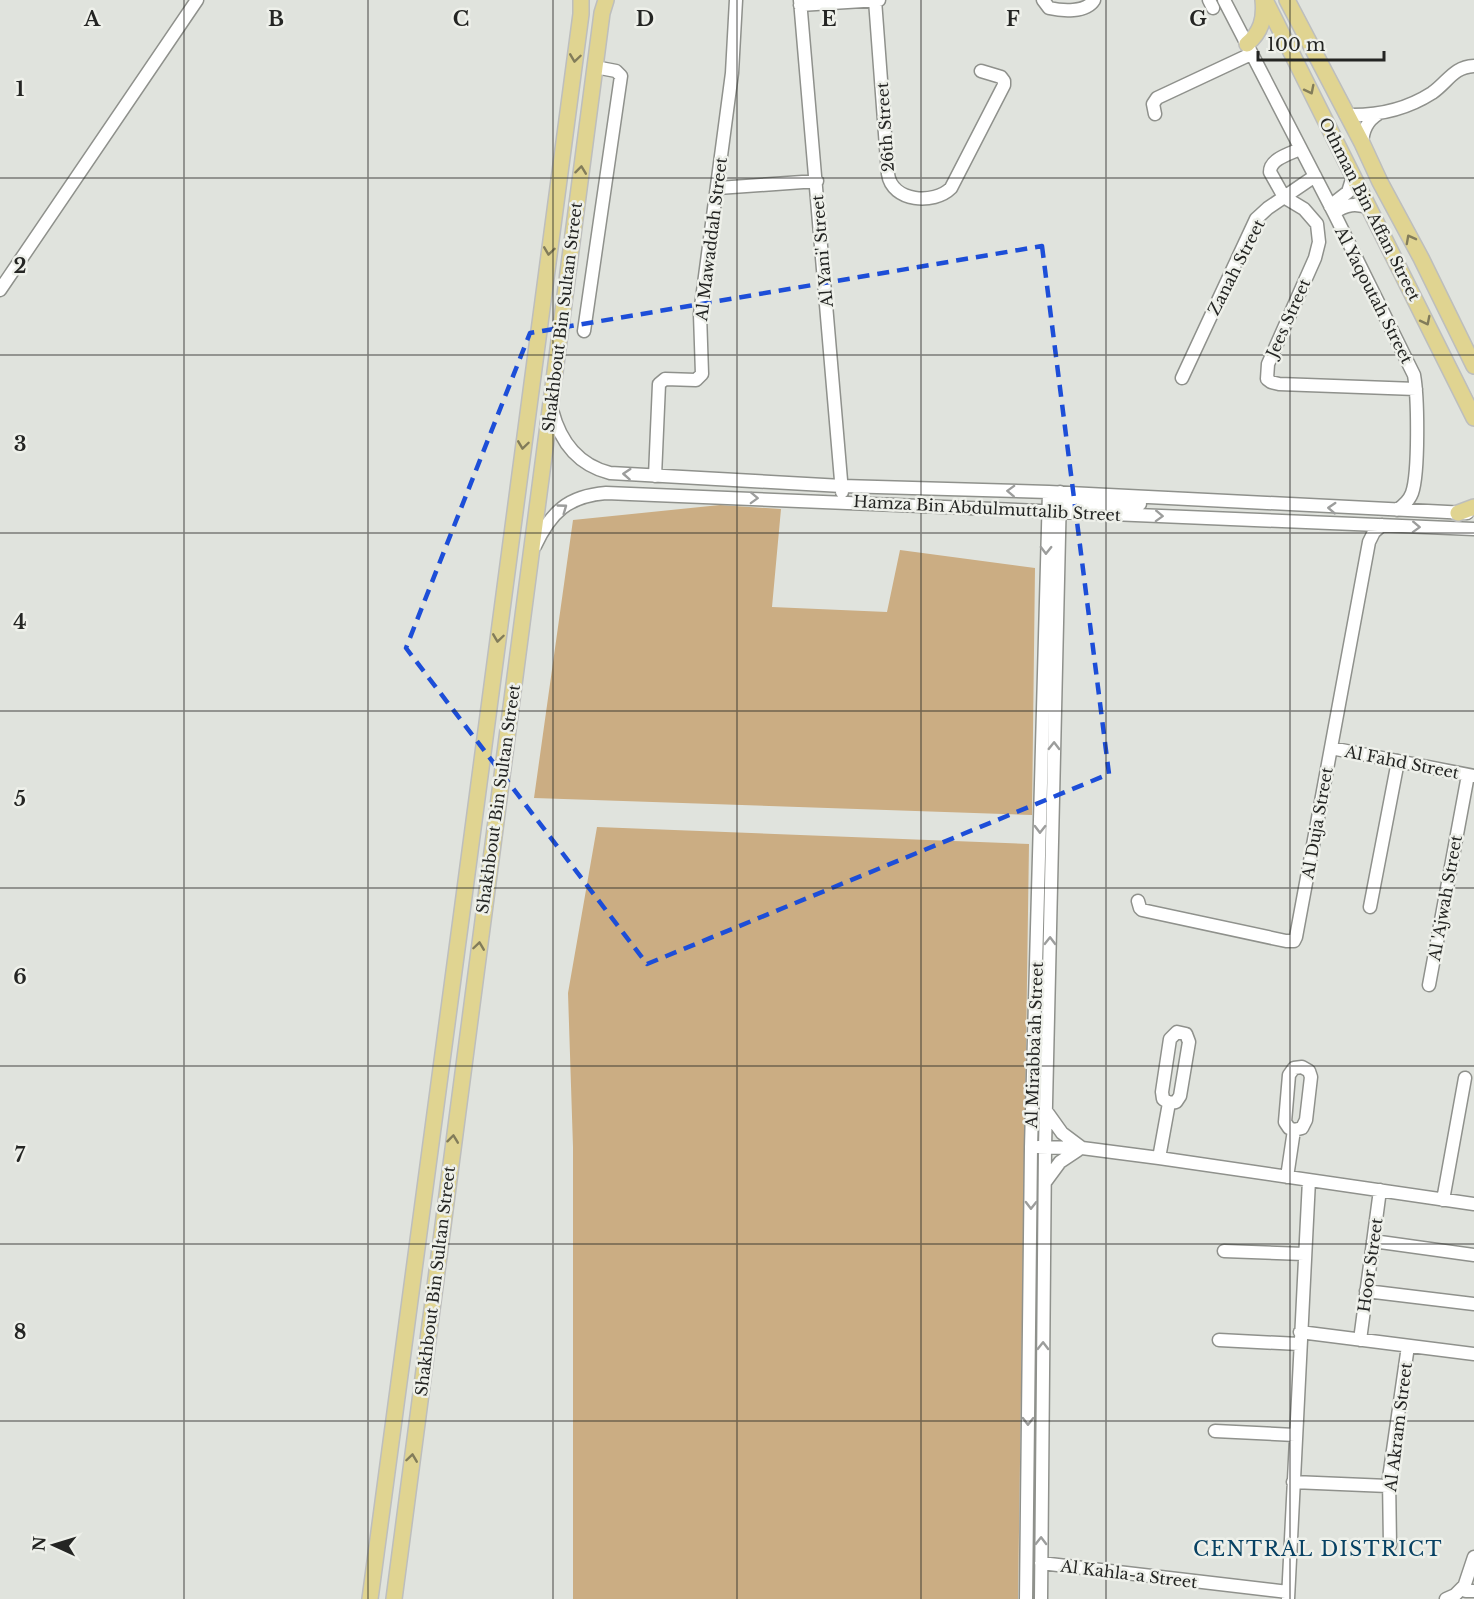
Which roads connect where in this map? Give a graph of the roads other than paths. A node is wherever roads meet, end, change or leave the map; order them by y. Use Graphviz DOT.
graph roads {
  1 [pos="197,0"];
  2 [pos="581,0"];
  3 [pos="606,0"];
  4 [pos="736,0"];
  5 [pos="877,0"];
  6 [pos="1043,0"];
  7 [pos="1094,0"];
  8 [pos="1224,0"];
  9 [pos="1264,0"];
  10 [pos="1287,0"];
  11 [pos="800,2"];
  12 [pos="1249,49"];
  13 [pos="1474,66"];
  14 [pos="595,67"];
  15 [pos="981,71"];
  16 [pos="1155,114"];
  17 [pos="1378,114"];
  18 [pos="1346,115"];
  19 [pos="1362,142"];
  20 [pos="1300,149"];
  21 [pos="1314,176"];
  22 [pos="1353,176"];
  23 [pos="817,182"];
  24 [pos="718,188"];
  25 [pos="1284,197"];
  26 [pos="1370,208"];
  27 [pos="1332,209"];
  28 [pos="0,290"];
  29 [pos="584,331"];
  30 [pos="1474,366"];
  31 [pos="1182,378"];
  32 [pos="1416,389"];
  33 [pos="551,403"];
  34 [pos="1474,417"];
  35 [pos="654,476"];
  36 [pos="1413,485"];
  37 [pos="842,486"];
  38 [pos="843,501"];
  39 [pos="1055,502"];
  40 [pos="1474,507"];
  41 [pos="1397,510"];
  42 [pos="1434,512"];
  43 [pos="1458,513"];
  44 [pos="1474,514"];
  45 [pos="1356,525"];
  46 [pos="1382,525"];
  47 [pos="1474,529"];
  48 [pos="1369,542"];
  49 [pos="531,556"];
  50 [pos="1331,748"];
  51 [pos="1398,761"];
  52 [pos="1471,775"];
  53 [pos="1138,901"];
  54 [pos="1370,907"];
  55 [pos="1429,986"];
  56 [pos="1466,1078"];
  57 [pos="1169,1103"];
  58 [pos="1047,1112"];
  59 [pos="1294,1130"];
  60 [pos="1031,1144"];
  61 [pos="1046,1144"];
  62 [pos="1082,1148"];
  63 [pos="1159,1158"];
  64 [pos="1287,1177"];
  65 [pos="1309,1180"];
  66 [pos="1045,1182"];
  67 [pos="1380,1191"];
  68 [pos="1443,1200"];
  69 [pos="1474,1204"];
  70 [pos="1373,1241"];
  71 [pos="1224,1251"];
  72 [pos="1304,1254"];
  73 [pos="1474,1255"];
  74 [pos="1366,1291"];
  75 [pos="1474,1305"];
  76 [pos="1300,1338"];
  77 [pos="1219,1340"];
  78 [pos="1360,1340"];
  79 [pos="1408,1346"];
  80 [pos="1474,1350"];
  81 [pos="1215,1431"];
  82 [pos="1295,1435"];
  83 [pos="1293,1482"];
  84 [pos="1388,1486"];
  85 [pos="404,1516"];
  86 [pos="1390,1545"];
  87 [pos="1474,1557"];
  88 [pos="1041,1563"];
  89 [pos="1470,1591"];
  90 [pos="1288,1596"];
  91 [pos="370,1599"];
  92 [pos="394,1599"];
  93 [pos="402,1599"];
  94 [pos="1026,1599"];
  95 [pos="1041,1599"];
  96 [pos="1446,1599"];
  1 -- 28 [label="street"];
  2 -- 91 [label="main road, Shakhbout Bin Sultan Street, one-way"];
  3 -- 14 [label="main road, Shakhbout Bin Sultan Street"];
  4 -- 24 [label="street, Al Mawaddah Street"];
  5 -- 11 [label="street"];
  5 -- 15 [label="street, 26th Street"];
  6 -- 7 [label="street"];
  8 -- 12 [label="street, Al Yaqoutah Street"];
  9 -- 12 [label="main road"];
  9 -- 22 [label="main road, Othman Bin Affan Street, one-way"];
  10 -- 18 [label="main road, Othman Bin Affan Street"];
  11 -- 23 [label="street, Al Yani' Street"];
  12 -- 16 [label="street"];
  12 -- 20 [label="street, Al Yaqoutah Street"];
  13 -- 17 [label="street"];
  14 -- 29 [label="street"];
  33 -- 14 [label="main road, Shakhbout Bin Sultan Street, one-way"];
  17 -- 18 [label="street"];
  17 -- 19 [label="street"];
  18 -- 19 [label="main road, Othman Bin Affan Street"];
  30 -- 19 [label="main road, Othman Bin Affan Street, one-way"];
  20 -- 21 [label="street, Al Yaqoutah Street"];
  20 -- 25 [label="street"];
  21 -- 25 [label="street, Zanah Street"];
  21 -- 27 [label="street, Al Yaqoutah Street"];
  22 -- 26 [label="main road, Othman Bin Affan Street"];
  22 -- 27 [label="street, Al Yaqoutah Street"];
  23 -- 24 [label="street"];
  23 -- 37 [label="street, Al Yani' Street"];
  24 -- 35 [label="street, Al Mawaddah Street"];
  25 -- 31 [label="street, Zanah Street"];
  25 -- 32 [label="street, Jees Street"];
  26 -- 27 [label="street, Al Yaqoutah Street"];
  26 -- 34 [label="main road, Othman Bin Affan Street, one-way"];
  27 -- 32 [label="street, Al Yaqoutah Street"];
  32 -- 36 [label="street, Al Yaqoutah Street"];
  35 -- 33 [label="street, Hamza Bin Abdulmuttalib Street, one-way"];
  33 -- 49 [label="main road, Shakhbout Bin Sultan Street"];
  35 -- 37 [label="street, Hamza Bin Abdulmuttalib Street"];
  36 -- 41 [label="street, Al Yaqoutah Street"];
  36 -- 42 [label="street"];
  37 -- 38 [label="street, Al Yani' Street"];
  39 -- 37 [label="street, Hamza Bin Abdulmuttalib Street, one-way"];
  38 -- 39 [label="street, Hamza Bin Abdulmuttalib Street"];
  49 -- 38 [label="street, Hamza Bin Abdulmuttalib Street, one-way"];
  41 -- 39 [label="street, one-way"];
  39 -- 45 [label="street, Hamza Bin Abdulmuttalib Street, one-way"];
  58 -- 39 [label="street, Al Mirabba'ah Street, one-way"];
  39 -- 60 [label="street, Al Mirabba'ah Street, one-way"];
  40 -- 43 [label="main road"];
  41 -- 42 [label="street"];
  42 -- 43 [label="street"];
  43 -- 44 [label="street"];
  45 -- 46 [label="street, Hamza Bin Abdulmuttalib Street"];
  45 -- 48 [label="street"];
  46 -- 47 [label="street, Hamza Bin Abdulmuttalib Street, one-way"];
  46 -- 48 [label="street, Al Duja Street"];
  48 -- 50 [label="street, Al Duja Street"];
  85 -- 49 [label="main road, Shakhbout Bin Sultan Street, one-way"];
  50 -- 51 [label="street, Al Fahd Street"];
  50 -- 53 [label="street, Al Duja Street"];
  51 -- 52 [label="street, Al Fahd Street"];
  51 -- 54 [label="street"];
  52 -- 55 [label="street, Al 'Ajwah Street"];
  56 -- 68 [label="street"];
  57 -- 57 [label="street"];
  57 -- 63 [label="street"];
  58 -- 61 [label="street, Al Mirabba'ah Street"];
  58 -- 62 [label="street"];
  59 -- 59 [label="street"];
  59 -- 64 [label="street"];
  60 -- 61 [label="street"];
  60 -- 94 [label="street, Al Mirabba'ah Street, one-way"];
  61 -- 62 [label="street"];
  61 -- 66 [label="street, Al Mirabba'ah Street"];
  62 -- 63 [label="street"];
  62 -- 66 [label="street"];
  63 -- 64 [label="street"];
  64 -- 65 [label="street"];
  65 -- 67 [label="street"];
  65 -- 72 [label="street"];
  88 -- 66 [label="street, Al Mirabba'ah Street, one-way"];
  67 -- 68 [label="street"];
  67 -- 70 [label="street, Hoor Street"];
  68 -- 69 [label="street"];
  70 -- 73 [label="street"];
  70 -- 74 [label="street, Hoor Street"];
  71 -- 72 [label="street"];
  72 -- 76 [label="street"];
  74 -- 75 [label="street"];
  74 -- 78 [label="street, Hoor Street"];
  76 -- 77 [label="street"];
  76 -- 78 [label="street"];
  76 -- 82 [label="street"];
  78 -- 79 [label="street"];
  79 -- 80 [label="street"];
  79 -- 84 [label="street, Al Akram Street"];
  81 -- 82 [label="street"];
  82 -- 83 [label="street"];
  83 -- 84 [label="street"];
  83 -- 90 [label="street"];
  84 -- 86 [label="street, Al Akram Street"];
  85 -- 92 [label="main road, Shakhbout Bin Sultan Street"];
  85 -- 93 [label="main road"];
  87 -- 89 [label="street"];
  88 -- 90 [label="street, Al Kahla-a Street"];
  88 -- 95 [label="street, Al Mirabba'ah Street"];
  89 -- 96 [label="street"];
}
